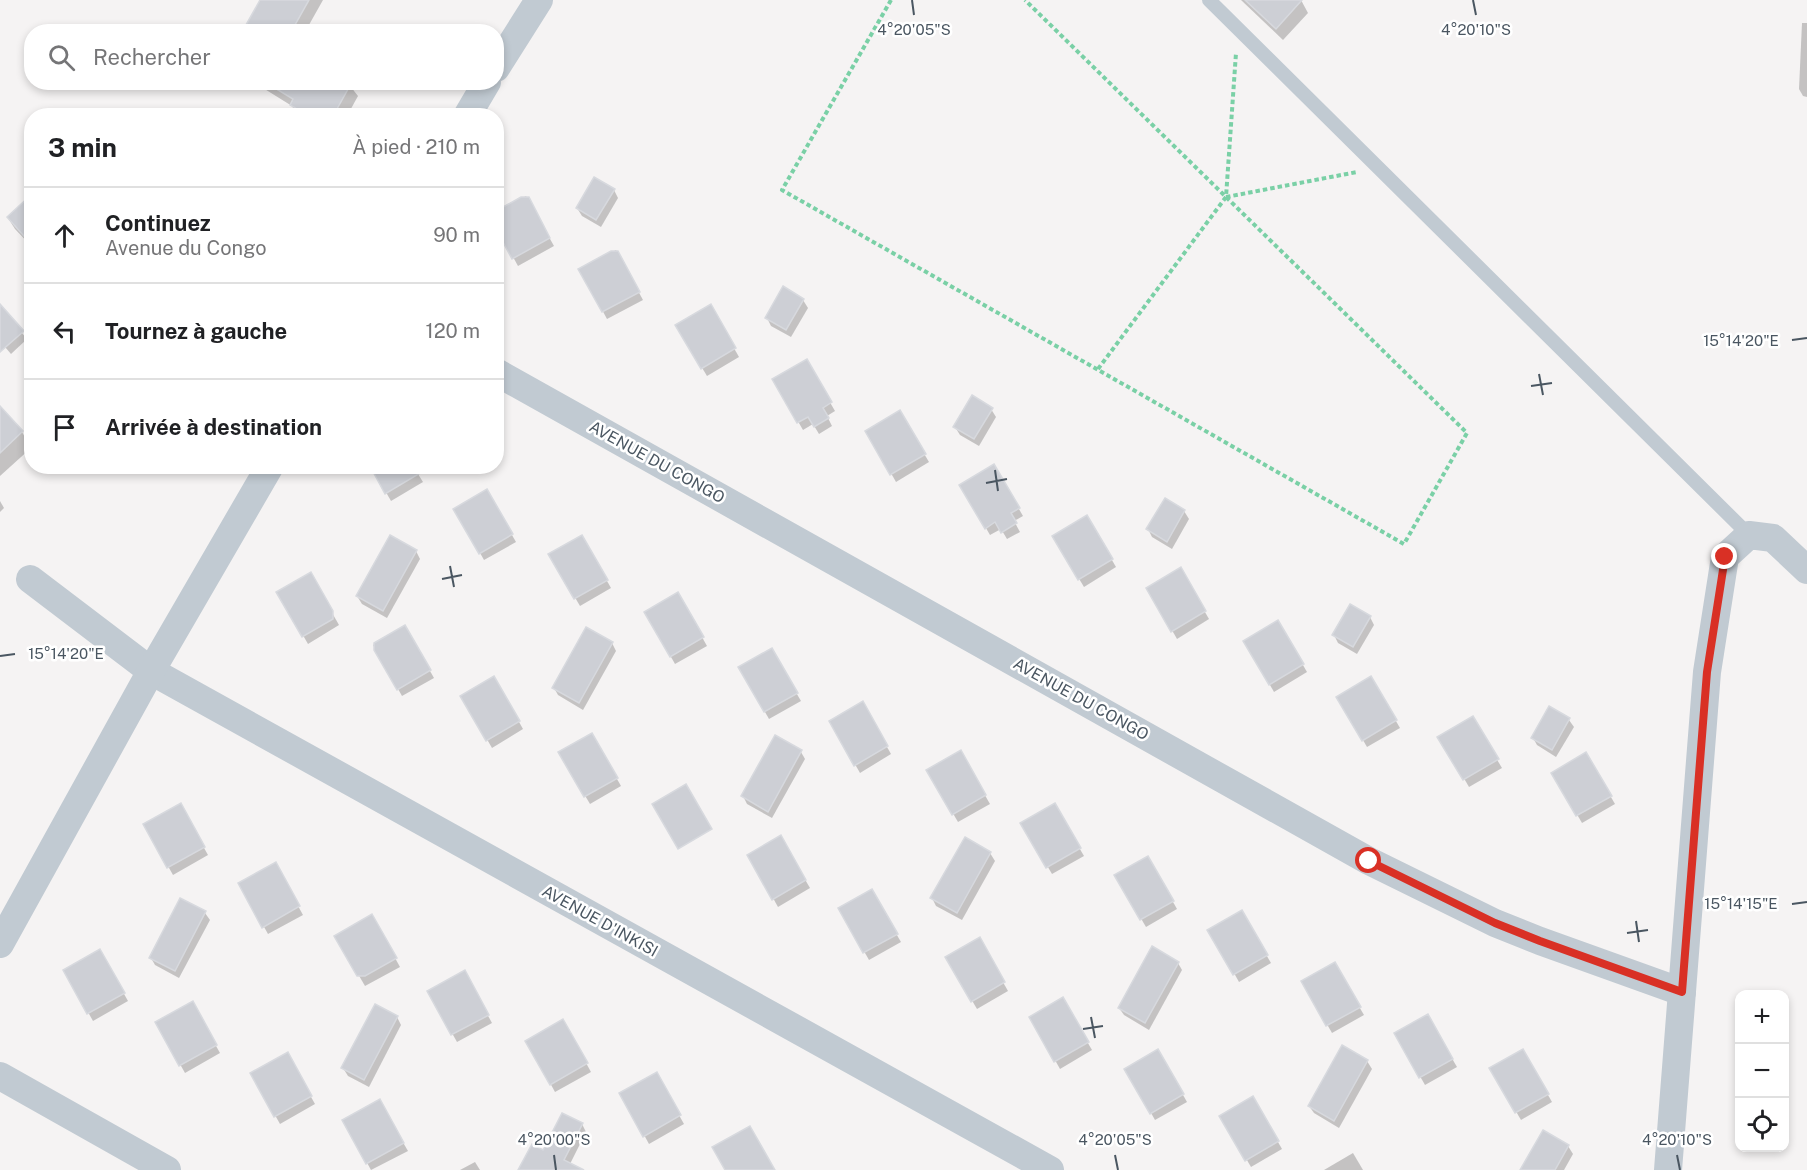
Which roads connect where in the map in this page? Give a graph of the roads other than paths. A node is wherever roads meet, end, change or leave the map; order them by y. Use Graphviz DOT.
graph roads {
  1 [pos="539,0"];
  2 [pos="1209,0"];
  3 [pos="504,55"];
  4 [pos="482,90"];
  5 [pos="472,108"];
  6 [pos="504,376"];
  7 [pos="265,474"];
  8 [pos="1749,535"];
  9 [pos="1807,570"];
  10 [pos="30,579"];
  11 [pos="150,671"];
  12 [pos="0,944"];
  13 [pos="1682,992"];
  14 [pos="0,1076"];
  15 [pos="167,1170"];
  16 [pos="1050,1170"];
  17 [pos="1668,1170"];
  1 -- 3 [label="street"];
  2 -- 8 [label="lane"];
  4 -- 5 [label="street"];
  6 -- 13 [label="street, AVENUE DU CONGO"];
  7 -- 11 [label="street"];
  8 -- 9 [label="street"];
  8 -- 13 [label="street"];
  10 -- 11 [label="street, AVENUE D'INKISI"];
  11 -- 12 [label="street"];
  11 -- 16 [label="street, AVENUE D'INKISI"];
  13 -- 17 [label="street"];
  14 -- 15 [label="street"];
}
